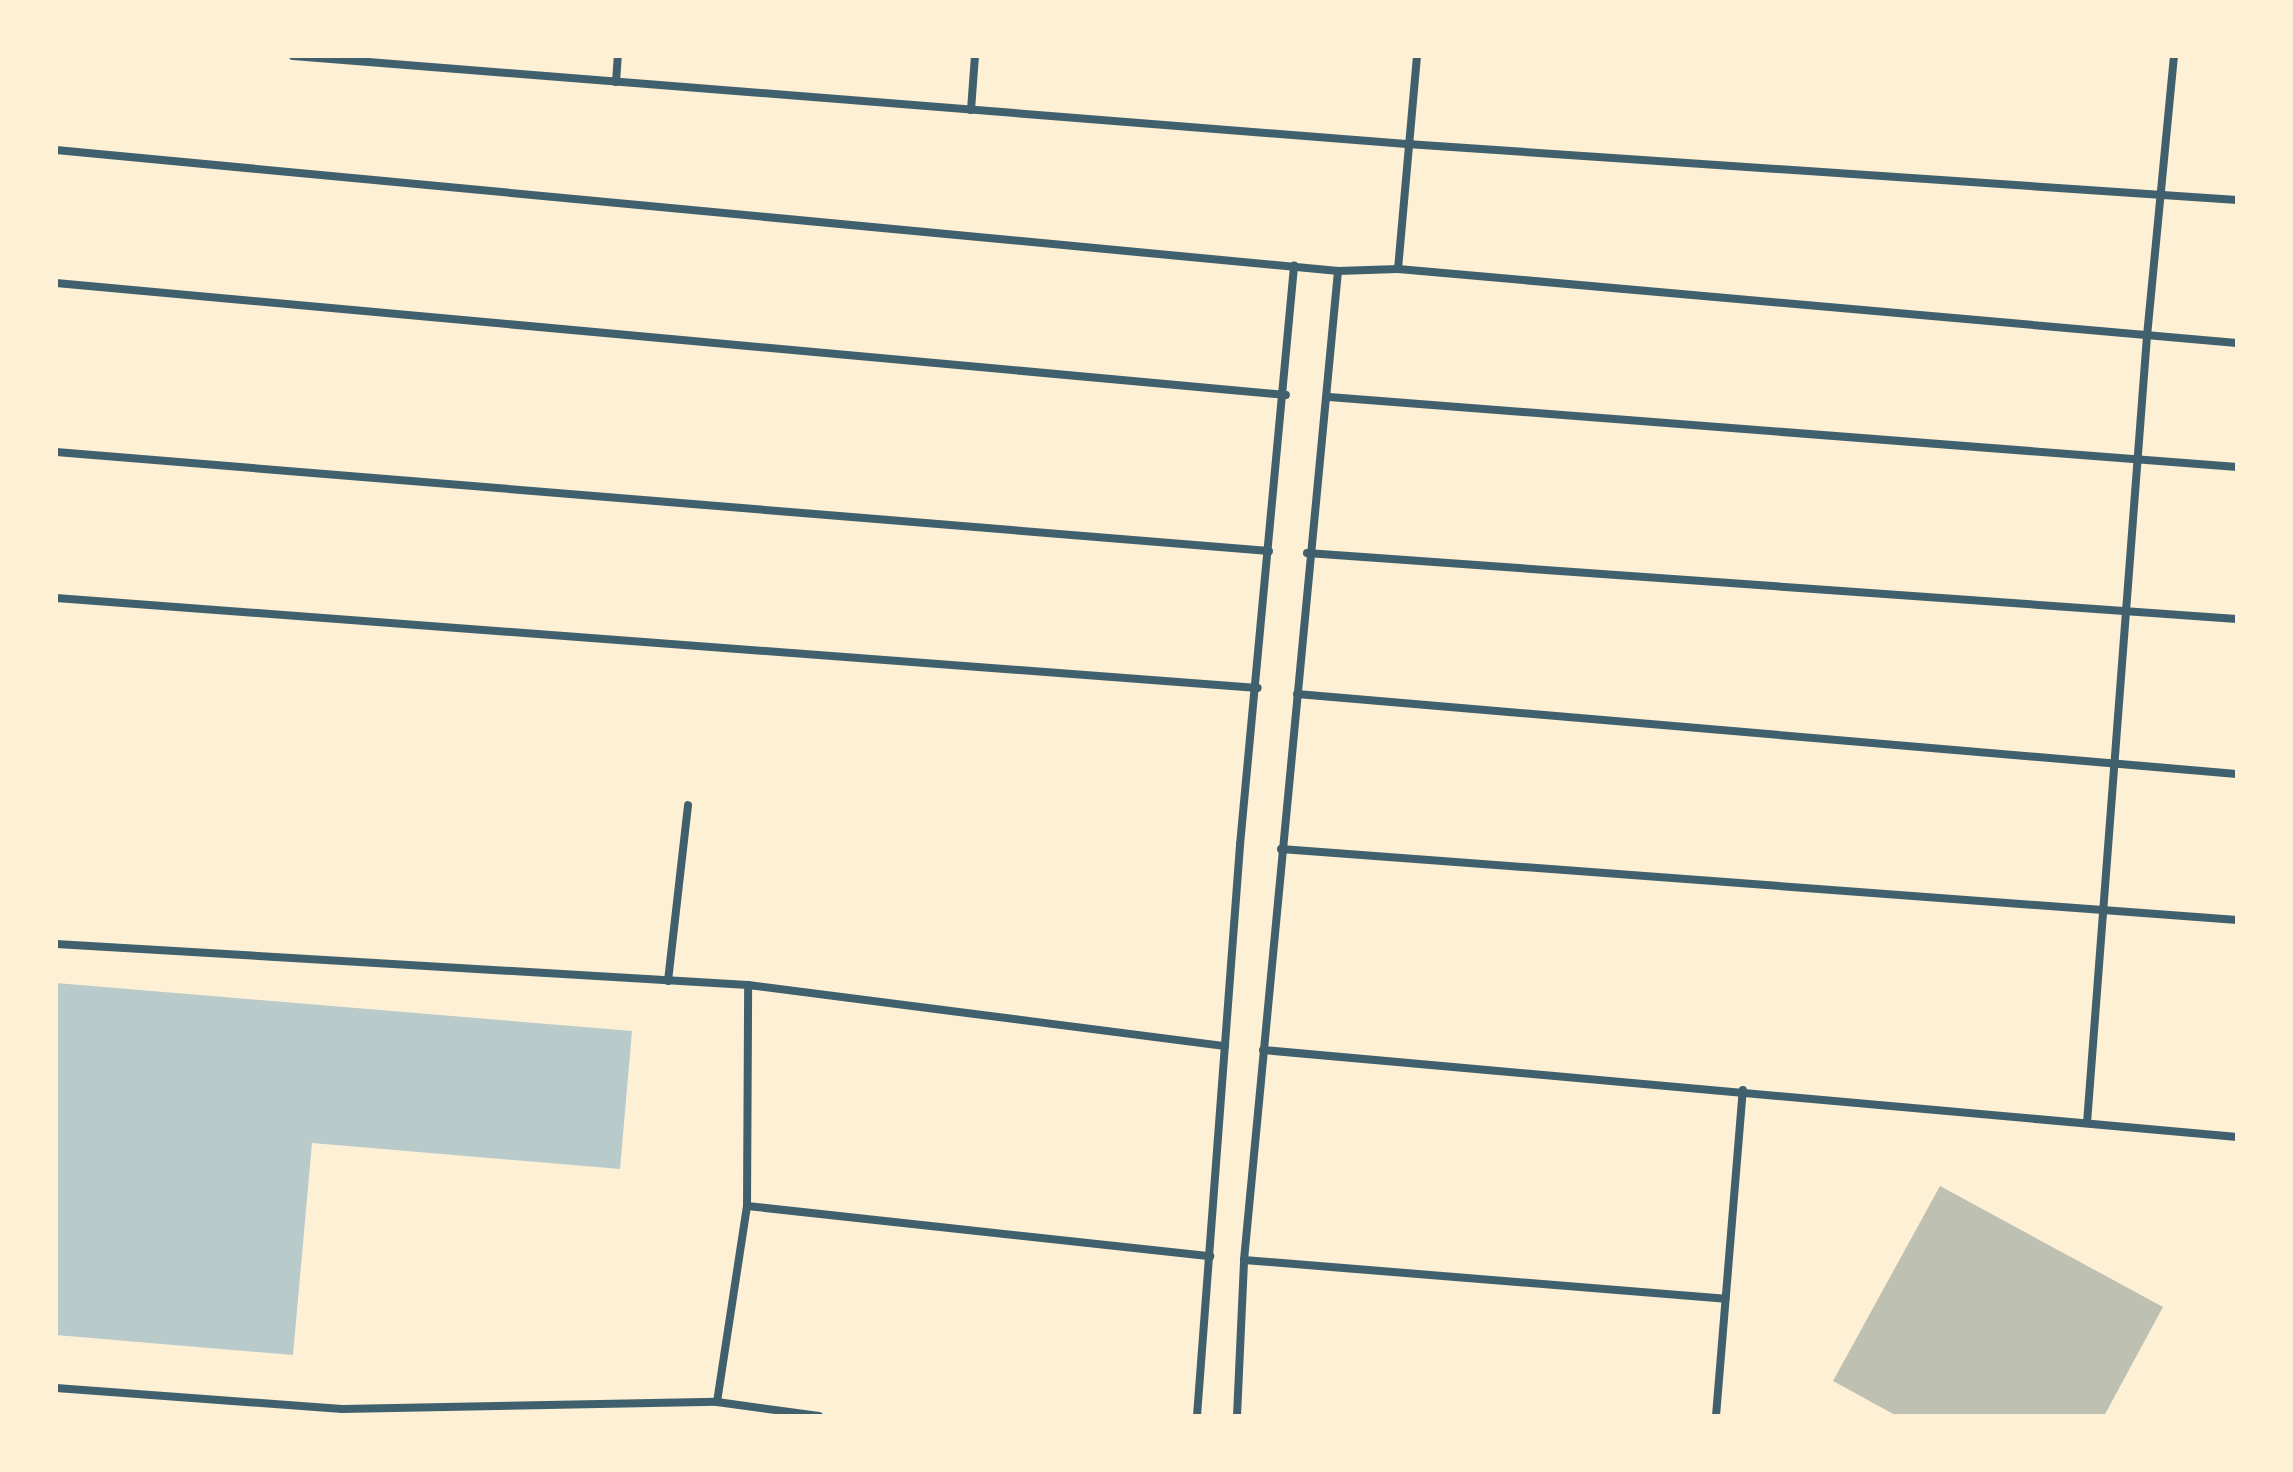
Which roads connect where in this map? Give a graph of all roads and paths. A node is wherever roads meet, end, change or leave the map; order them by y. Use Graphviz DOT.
graph roads {
  1 [pos="293,56"];
  2 [pos="618,56"];
  3 [pos="975,56"];
  4 [pos="1417,56"];
  5 [pos="2174,56"];
  6 [pos="616,82"];
  7 [pos="971,110"];
  8 [pos="1407,144"];
  9 [pos="56,150"];
  10 [pos="2160,197"];
  11 [pos="2237,200"];
  12 [pos="1294,266"];
  13 [pos="1398,269"];
  14 [pos="1338,271"];
  15 [pos="56,283"];
  16 [pos="2147,336"];
  17 [pos="2237,343"];
  18 [pos="1286,395"];
  19 [pos="1329,397"];
  20 [pos="56,452"];
  21 [pos="2137,459"];
  22 [pos="2237,467"];
  23 [pos="1269,551"];
  24 [pos="1307,553"];
  25 [pos="56,598"];
  26 [pos="2126,611"];
  27 [pos="2237,619"];
  28 [pos="1258,688"];
  29 [pos="1297,694"];
  30 [pos="2114,763"];
  31 [pos="2237,774"];
  32 [pos="688,805"];
  33 [pos="1281,849"];
  34 [pos="2103,911"];
  35 [pos="2237,920"];
  36 [pos="56,944"];
  37 [pos="668,981"];
  38 [pos="748,985"];
  39 [pos="1225,1046"];
  40 [pos="1263,1050"];
  41 [pos="1743,1090"];
  42 [pos="2087,1123"];
  43 [pos="2237,1137"];
  44 [pos="747,1206"];
  45 [pos="1210,1256"];
  46 [pos="1244,1260"];
  47 [pos="1725,1299"];
  48 [pos="56,1388"];
  49 [pos="717,1402"];
  50 [pos="819,1416"];
  51 [pos="1197,1416"];
  52 [pos="1237,1416"];
  53 [pos="1716,1416"];
  1 -- 6 [label="street"];
  2 -- 6 [label="street"];
  3 -- 7 [label="street"];
  4 -- 8 [label="street"];
  5 -- 10 [label="street"];
  6 -- 7 [label="street"];
  7 -- 8 [label="street"];
  8 -- 10 [label="street"];
  8 -- 13 [label="street"];
  9 -- 12 [label="street"];
  10 -- 11 [label="street"];
  10 -- 16 [label="street"];
  12 -- 14 [label="street"];
  12 -- 18 [label="street"];
  13 -- 14 [label="street"];
  13 -- 16 [label="street"];
  14 -- 19 [label="street"];
  15 -- 18 [label="street"];
  16 -- 17 [label="street"];
  16 -- 21 [label="street"];
  18 -- 23 [label="street"];
  19 -- 21 [label="street"];
  19 -- 24 [label="street"];
  20 -- 23 [label="street"];
  21 -- 22 [label="street"];
  21 -- 26 [label="street"];
  23 -- 28 [label="street"];
  24 -- 26 [label="street"];
  24 -- 29 [label="street"];
  25 -- 28 [label="street"];
  26 -- 27 [label="street"];
  26 -- 30 [label="street"];
  28 -- 39 [label="street"];
  29 -- 30 [label="street"];
  29 -- 33 [label="street"];
  30 -- 31 [label="street"];
  30 -- 34 [label="street"];
  32 -- 37 [label="street"];
  33 -- 34 [label="street"];
  33 -- 40 [label="street"];
  34 -- 35 [label="street"];
  34 -- 42 [label="street"];
  36 -- 37 [label="street"];
  37 -- 38 [label="street"];
  38 -- 39 [label="street"];
  38 -- 44 [label="street"];
  39 -- 45 [label="street"];
  40 -- 41 [label="street"];
  40 -- 46 [label="street"];
  41 -- 42 [label="street"];
  41 -- 47 [label="street"];
  42 -- 43 [label="street"];
  44 -- 45 [label="street"];
  44 -- 49 [label="street"];
  45 -- 51 [label="street"];
  46 -- 47 [label="street"];
  46 -- 52 [label="street"];
  47 -- 53 [label="street"];
  48 -- 49 [label="street"];
  49 -- 50 [label="street"];
}
